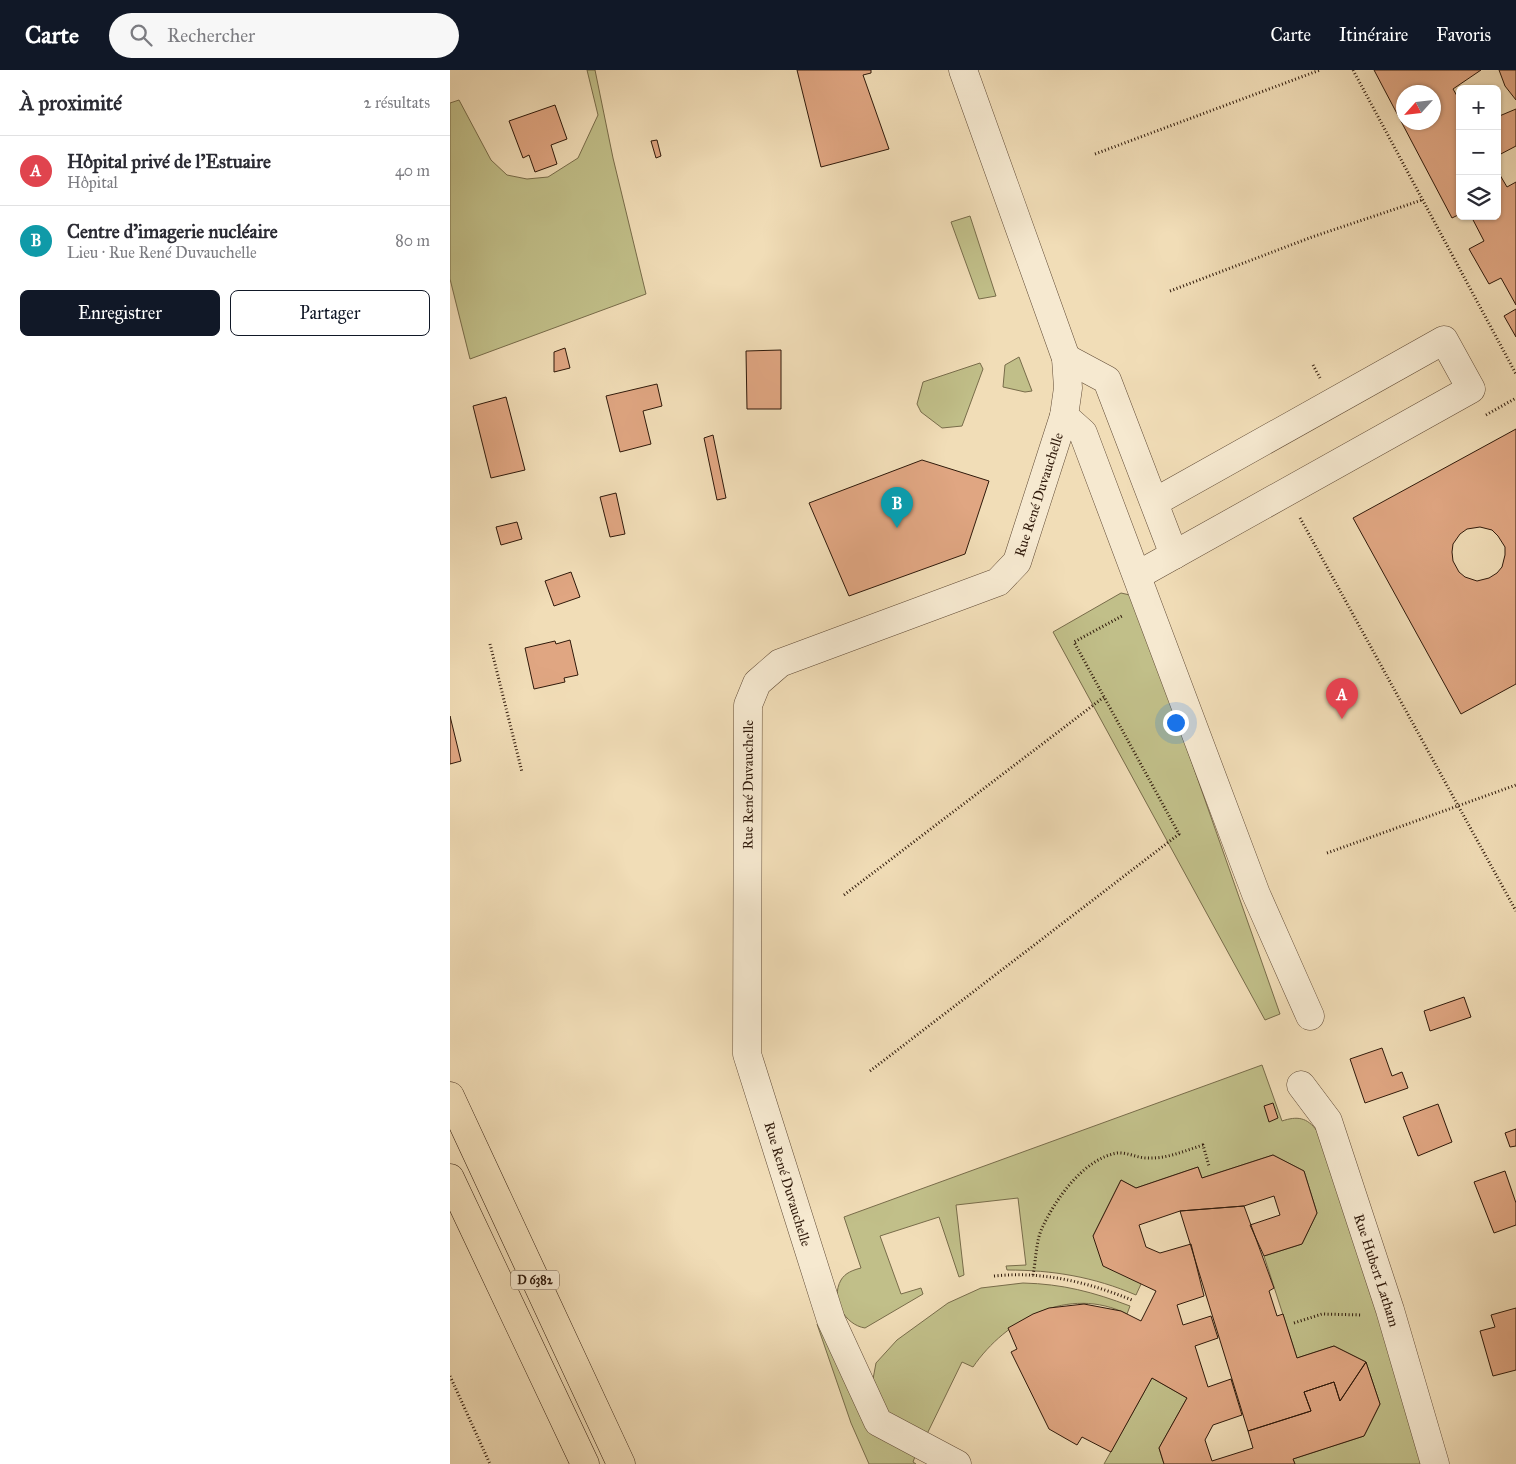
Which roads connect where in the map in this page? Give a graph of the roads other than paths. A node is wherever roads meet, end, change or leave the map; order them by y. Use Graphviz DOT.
graph roads {
  1 [pos="962,70"];
  2 [pos="1066,358"];
  3 [pos="1123,418"];
  4 [pos="1074,424"];
  5 [pos="1155,502"];
  6 [pos="1174,555"];
  7 [pos="1138,575"];
  8 [pos="1310,1016"];
  9 [pos="1301,1085"];
  10 [pos="450,1096"];
  11 [pos="450,1178"];
  12 [pos="584,1464"];
  13 [pos="620,1464"];
  14 [pos="957,1464"];
  15 [pos="1435,1464"];
  1 -- 2 [label="street, Rue René Duvauchelle"];
  2 -- 3 [label="street"];
  2 -- 4 [label="street, Rue René Duvauchelle"];
  3 -- 4 [label="street, Rue René Duvauchelle"];
  3 -- 5 [label="street"];
  4 -- 7 [label="street, Rue René Duvauchelle"];
  4 -- 14 [label="street, Rue René Duvauchelle"];
  5 -- 6 [label="street"];
  5 -- 6 [label="street"];
  6 -- 7 [label="street"];
  7 -- 8 [label="street, Rue René Duvauchelle"];
  9 -- 15 [label="street, Rue Hubert Latham"];
  10 -- 13 [label="highway, D 6382"];
  11 -- 12 [label="highway, D 6382"];
}
